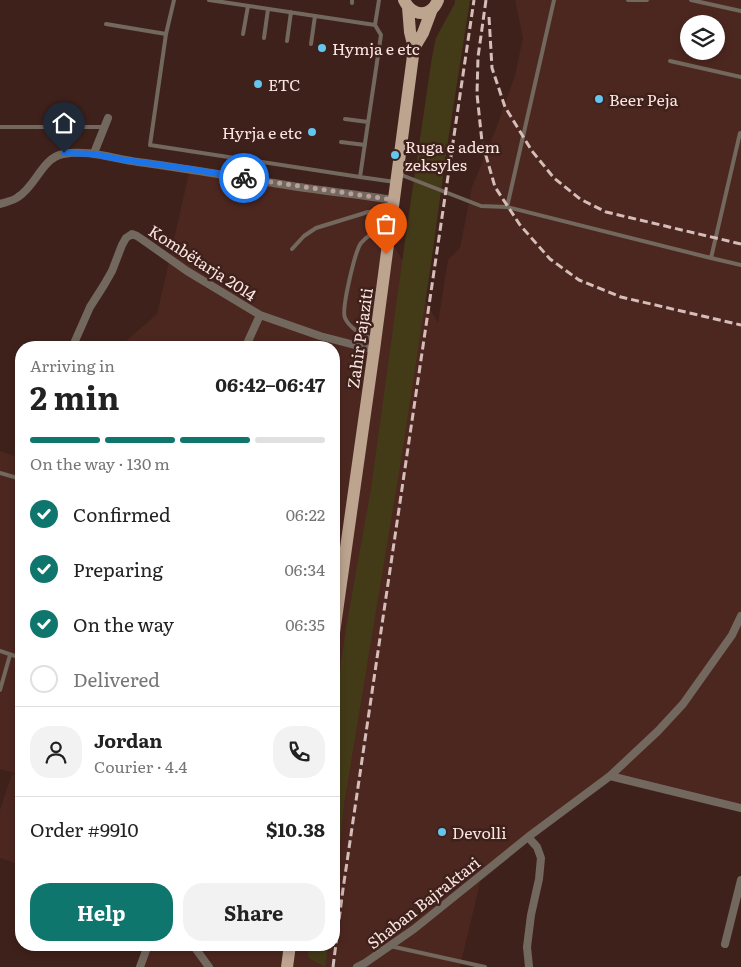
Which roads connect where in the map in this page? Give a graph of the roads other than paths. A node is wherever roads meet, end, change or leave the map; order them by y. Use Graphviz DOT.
graph roads {
  1 [pos="174,0"];
  2 [pos="210,0"];
  3 [pos="379,0"];
  4 [pos="554,0"];
  5 [pos="628,0"];
  6 [pos="647,0"];
  7 [pos="691,0"];
  8 [pos="406,3"];
  9 [pos="435,5"];
  10 [pos="248,6"];
  11 [pos="268,9"];
  12 [pos="741,11"];
  13 [pos="291,12"];
  14 [pos="315,16"];
  15 [pos="106,24"];
  16 [pos="375,25"];
  17 [pos="166,34"];
  18 [pos="243,34"];
  19 [pos="264,38"];
  20 [pos="287,41"];
  21 [pos="311,44"];
  22 [pos="414,48"];
  23 [pos="670,61"];
  24 [pos="741,77"];
  25 [pos="108,118"];
  26 [pos="345,118"];
  27 [pos="368,122"];
  28 [pos="0,127"];
  29 [pos="104,127"];
  30 [pos="741,127"];
  31 [pos="740,133"];
  32 [pos="341,142"];
  33 [pos="365,146"];
  34 [pos="94,154"];
  35 [pos="360,177"];
  36 [pos="397,178"];
  37 [pos="0,204"];
  38 [pos="507,207"];
  39 [pos="392,210"];
  40 [pos="292,250"];
  41 [pos="711,258"];
  42 [pos="741,265"];
  43 [pos="260,314"];
  44 [pos="75,341"];
  45 [pos="248,341"];
  46 [pos="374,345"];
  47 [pos="0,473"];
  48 [pos="15,477"];
  49 [pos="340,589"];
  50 [pos="741,616"];
  51 [pos="0,651"];
  52 [pos="10,655"];
  53 [pos="15,656"];
  54 [pos="0,690"];
  55 [pos="610,776"];
  56 [pos="741,808"];
  57 [pos="528,837"];
  58 [pos="741,880"];
  59 [pos="725,944"];
  60 [pos="390,946"];
  61 [pos="146,951"];
  62 [pos="198,951"];
  63 [pos="289,951"];
  64 [pos="466,964"];
  65 [pos="362,966"];
  66 [pos="140,967"];
  67 [pos="209,967"];
  68 [pos="287,967"];
  69 [pos="291,967"];
  70 [pos="485,967"];
  71 [pos="529,967"];
  1 -- 17 [label="lane"];
  2 -- 10 [label="lane"];
  3 -- 16 [label="lane"];
  4 -- 38 [label="lane"];
  5 -- 6 [label="lane"];
  7 -- 12 [label="lane"];
  8 -- 9 [label="main road"];
  8 -- 22 [label="main road, Zahir Pajaziti"];
  9 -- 22 [label="main road, Zahir Pajaziti"];
  10 -- 11 [label="lane"];
  10 -- 18 [label="lane"];
  11 -- 13 [label="lane"];
  11 -- 19 [label="lane"];
  13 -- 14 [label="lane"];
  13 -- 20 [label="lane"];
  14 -- 16 [label="lane"];
  14 -- 21 [label="lane"];
  15 -- 17 [label="lane"];
  16 -- 27 [label="lane"];
  17 -- 35 [label="lane"];
  22 -- 36 [label="main road, Zahir Pajaziti"];
  23 -- 24 [label="lane"];
  25 -- 29 [label="street"];
  26 -- 27 [label="lane"];
  27 -- 33 [label="lane"];
  28 -- 29 [label="lane"];
  29 -- 34 [label="street"];
  30 -- 31 [label="lane"];
  31 -- 41 [label="lane"];
  32 -- 33 [label="lane"];
  33 -- 35 [label="lane"];
  34 -- 37 [label="street"];
  34 -- 39 [label="street"];
  35 -- 36 [label="lane"];
  36 -- 38 [label="lane"];
  36 -- 39 [label="main road, Zahir Pajaziti"];
  38 -- 41 [label="lane"];
  39 -- 40 [label="lane"];
  39 -- 46 [label="main road, Zahir Pajaziti"];
  39 -- 46 [label="lane"];
  41 -- 42 [label="lane"];
  43 -- 44 [label="street, Kombëtarja 2014"];
  43 -- 45 [label="street, Kombëtarja 2014"];
  43 -- 46 [label="street, Kombëtarja 2014"];
  46 -- 49 [label="main road, Zahir Pajaziti"];
  47 -- 48 [label="lane"];
  50 -- 55 [label="street, Shaban Bajraktari"];
  51 -- 52 [label="lane"];
  52 -- 53 [label="lane"];
  52 -- 54 [label="lane"];
  55 -- 56 [label="street"];
  55 -- 57 [label="street, Shaban Bajraktari"];
  57 -- 60 [label="street, Shaban Bajraktari"];
  57 -- 71 [label="street"];
  58 -- 59 [label="street"];
  60 -- 64 [label="lane"];
  60 -- 65 [label="street, Shaban Bajraktari"];
  61 -- 66 [label="street"];
  62 -- 67 [label="street"];
  63 -- 68 [label="main road"];
  64 -- 70 [label="lane"];
  68 -- 69 [label="street"];
}
